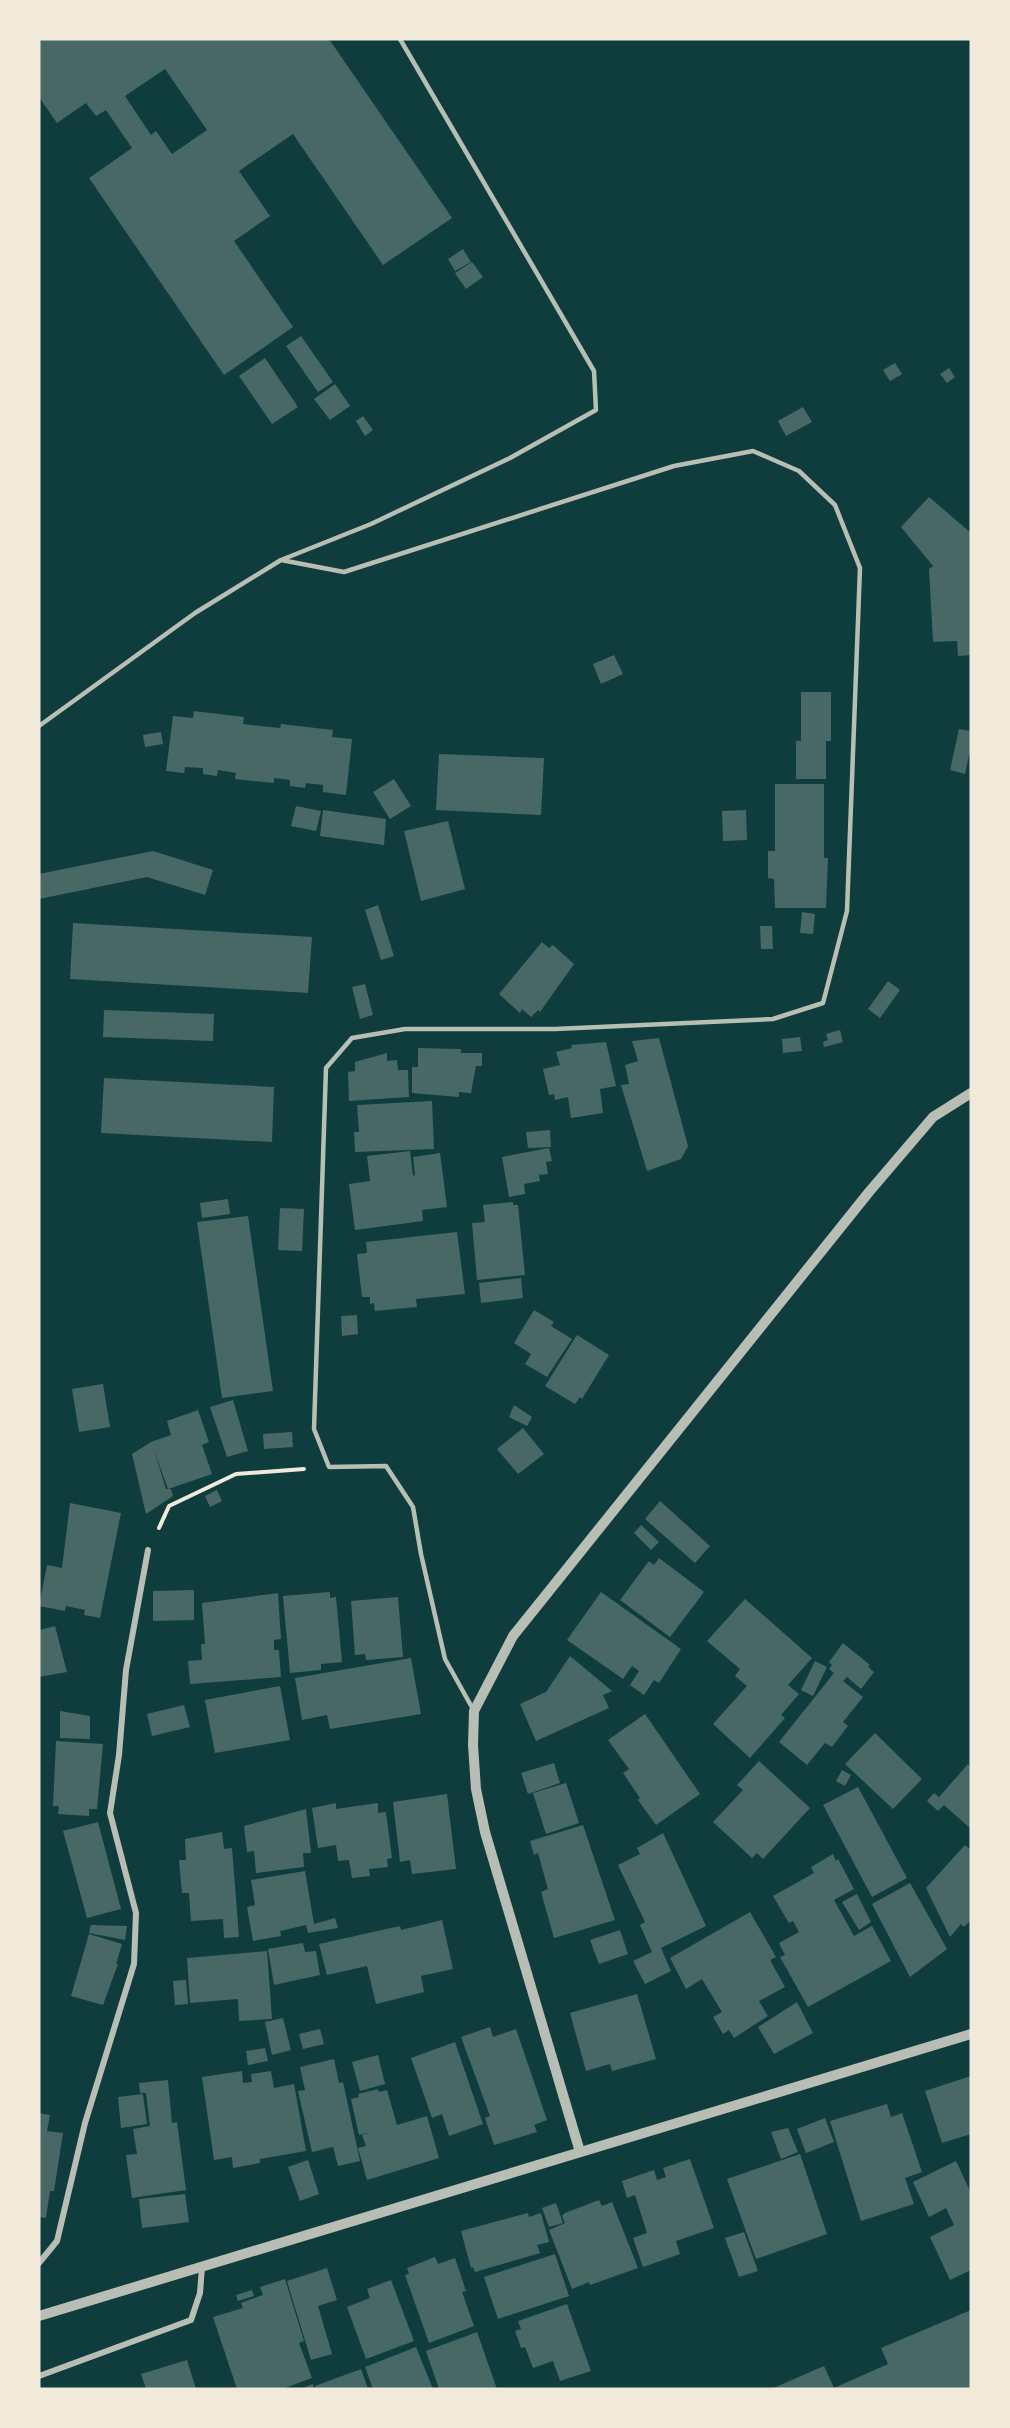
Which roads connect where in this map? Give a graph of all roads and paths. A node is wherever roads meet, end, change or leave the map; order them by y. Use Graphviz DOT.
graph roads {
  1 [pos="400,39"];
  2 [pos="281,560"];
  3 [pos="39,726"];
  4 [pos="971,1093"];
  5 [pos="329,1467"];
  6 [pos="148,1550"];
  7 [pos="474,1711"];
  8 [pos="971,2034"];
  9 [pos="580,2152"];
  10 [pos="39,2263"];
  11 [pos="202,2267"];
  12 [pos="39,2316"];
  13 [pos="39,2376"];
  1 -- 2 [label="lane"];
  2 -- 3 [label="lane"];
  2 -- 5 [label="lane"];
  4 -- 7 [label="street"];
  5 -- 6 [label="path"];
  5 -- 7 [label="lane"];
  6 -- 10 [label="street"];
  7 -- 9 [label="street"];
  8 -- 9 [label="street"];
  9 -- 11 [label="street"];
  11 -- 12 [label="street"];
  11 -- 13 [label="street"];
}
